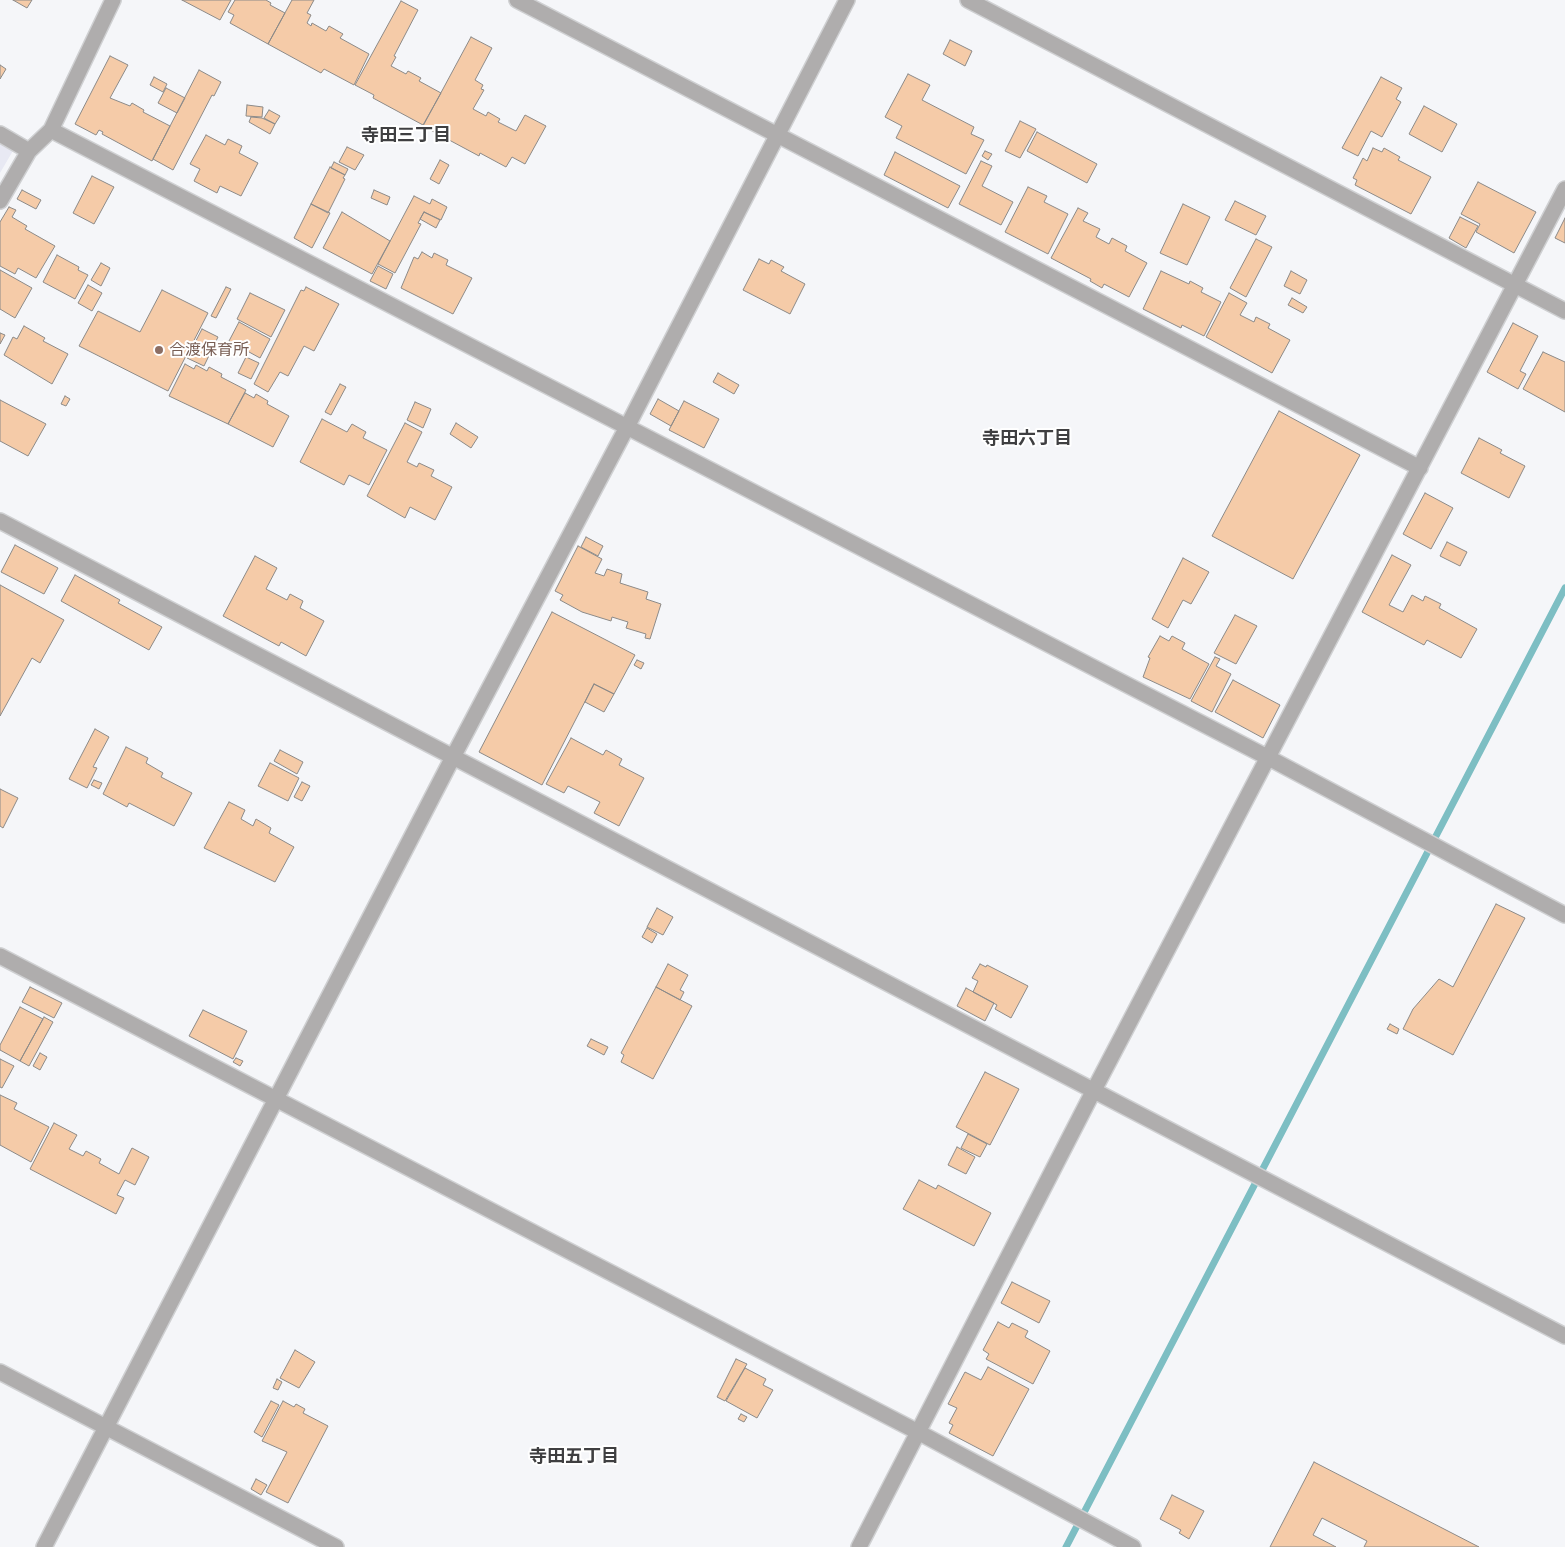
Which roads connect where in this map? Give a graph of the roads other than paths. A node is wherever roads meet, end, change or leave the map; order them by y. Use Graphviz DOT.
graph roads {
  1 [pos="113,0"];
  2 [pos="517,0"];
  3 [pos="847,0"];
  4 [pos="968,0"];
  5 [pos="51,130"];
  6 [pos="778,133"];
  7 [pos="0,134"];
  8 [pos="29,150"];
  9 [pos="1565,189"];
  10 [pos="0,201"];
  11 [pos="1515,285"];
  12 [pos="1565,311"];
  13 [pos="627,427"];
  14 [pos="1420,468"];
  15 [pos="0,521"];
  16 [pos="453,757"];
  17 [pos="1268,757"];
  18 [pos="1565,915"];
  19 [pos="0,956"];
  20 [pos="1094,1090"];
  21 [pos="277,1099"];
  22 [pos="1565,1336"];
  23 [pos="0,1372"];
  24 [pos="107,1427"];
  25 [pos="918,1432"];
  26 [pos="44,1547"];
  27 [pos="336,1547"];
  28 [pos="859,1547"];
  29 [pos="1133,1547"];
  1 -- 5 [label="street"];
  2 -- 6 [label="street"];
  3 -- 6 [label="street"];
  4 -- 11 [label="street"];
  5 -- 8 [label="street"];
  5 -- 13 [label="street"];
  6 -- 13 [label="street"];
  6 -- 14 [label="street"];
  7 -- 8 [label="street"];
  8 -- 10 [label="street"];
  9 -- 11 [label="street"];
  11 -- 12 [label="street"];
  11 -- 14 [label="street"];
  13 -- 16 [label="street"];
  13 -- 17 [label="street"];
  14 -- 17 [label="street"];
  15 -- 16 [label="street"];
  16 -- 20 [label="street"];
  16 -- 21 [label="street"];
  17 -- 18 [label="street"];
  17 -- 20 [label="street"];
  19 -- 21 [label="street"];
  20 -- 22 [label="street"];
  20 -- 25 [label="street"];
  21 -- 24 [label="street"];
  21 -- 25 [label="street"];
  23 -- 24 [label="street"];
  24 -- 26 [label="street"];
  24 -- 27 [label="street"];
  25 -- 28 [label="street"];
  25 -- 29 [label="street"];
}
